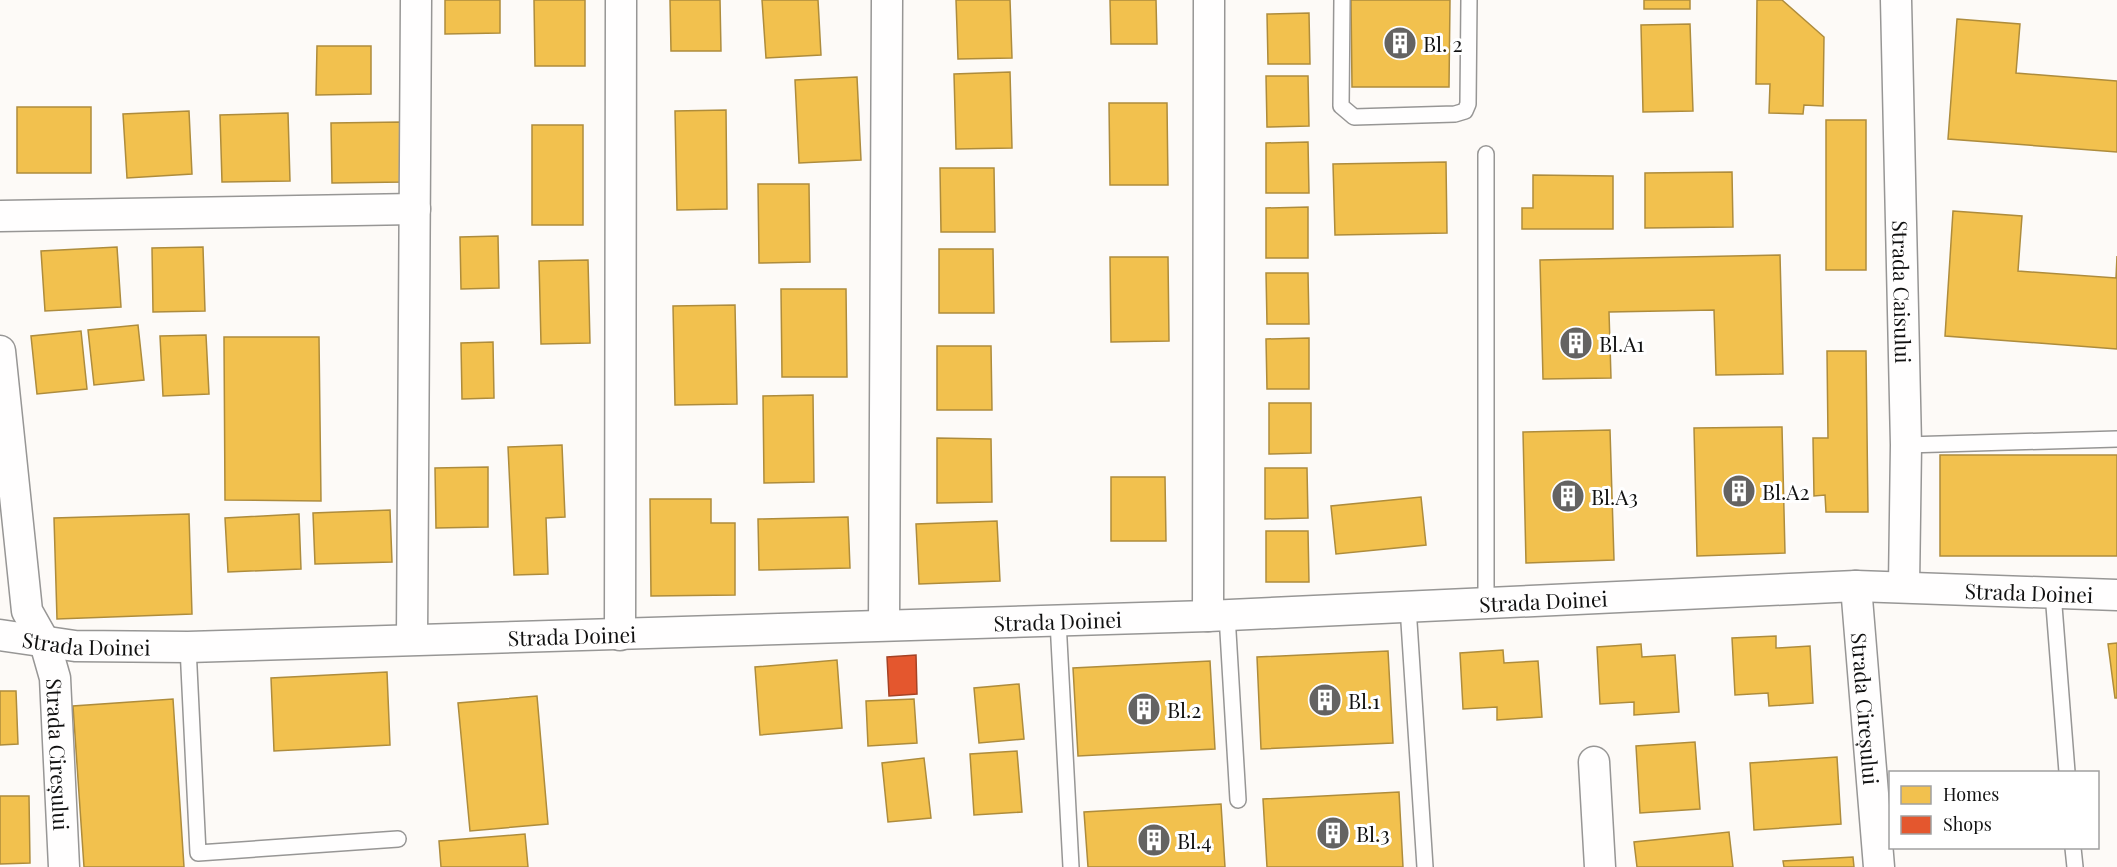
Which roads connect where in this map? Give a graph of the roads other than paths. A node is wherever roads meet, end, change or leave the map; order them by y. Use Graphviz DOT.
graph roads {
  1 [pos="416,0"];
  2 [pos="621,0"];
  3 [pos="887,0"];
  4 [pos="1209,0"];
  5 [pos="1342,0"];
  6 [pos="1469,0"];
  7 [pos="1896,0"];
  8 [pos="1486,154"];
  9 [pos="415,209"];
  10 [pos="0,216"];
  11 [pos="0,352"];
  12 [pos="2117,440"];
  13 [pos="1906,445"];
  14 [pos="1856,586"];
  15 [pos="1904,586"];
  16 [pos="2052,593"];
  17 [pos="2117,595"];
  18 [pos="1486,604"];
  19 [pos="1408,607"];
  20 [pos="1218,615"];
  21 [pos="1058,621"];
  22 [pos="884,625"];
  23 [pos="0,635"];
  24 [pos="620,635"];
  25 [pos="412,639"];
  26 [pos="45,643"];
  27 [pos="188,647"];
  28 [pos="1594,762"];
  29 [pos="2067,771"];
  30 [pos="1239,800"];
  31 [pos="398,839"];
  32 [pos="2073,849"];
  33 [pos="64,867"];
  34 [pos="1071,867"];
  35 [pos="1425,867"];
  36 [pos="1600,867"];
  37 [pos="1879,867"];
  38 [pos="2075,867"];
  1 -- 9 [label="street"];
  2 -- 24 [label="street"];
  3 -- 22 [label="street"];
  4 -- 20 [label="street"];
  5 -- 6 [label="lane"];
  7 -- 13 [label="street, Strada Caisului"];
  8 -- 18 [label="lane"];
  9 -- 10 [label="street"];
  9 -- 25 [label="street"];
  11 -- 26 [label="street, Strada Cireșului"];
  12 -- 13 [label="lane"];
  13 -- 15 [label="street, Strada Caisului"];
  14 -- 15 [label="street, Strada Doinei"];
  14 -- 18 [label="street, Strada Doinei"];
  14 -- 37 [label="street, Strada Cireșului"];
  15 -- 16 [label="street, Strada Doinei"];
  16 -- 17 [label="street, Strada Doinei"];
  16 -- 29 [label="lane"];
  18 -- 19 [label="street, Strada Doinei"];
  19 -- 20 [label="street, Strada Doinei"];
  19 -- 35 [label="lane"];
  20 -- 21 [label="street, Strada Doinei"];
  20 -- 30 [label="lane"];
  21 -- 22 [label="street, Strada Doinei"];
  21 -- 34 [label="lane"];
  22 -- 24 [label="street, Strada Doinei"];
  23 -- 26 [label="street, Strada Doinei"];
  24 -- 25 [label="street, Strada Doinei"];
  25 -- 27 [label="street, Strada Doinei"];
  26 -- 27 [label="street, Strada Doinei"];
  26 -- 33 [label="street, Strada Cireșului"];
  27 -- 31 [label="lane"];
  28 -- 36 [label="street"];
  32 -- 38 [label="lane"];
}
